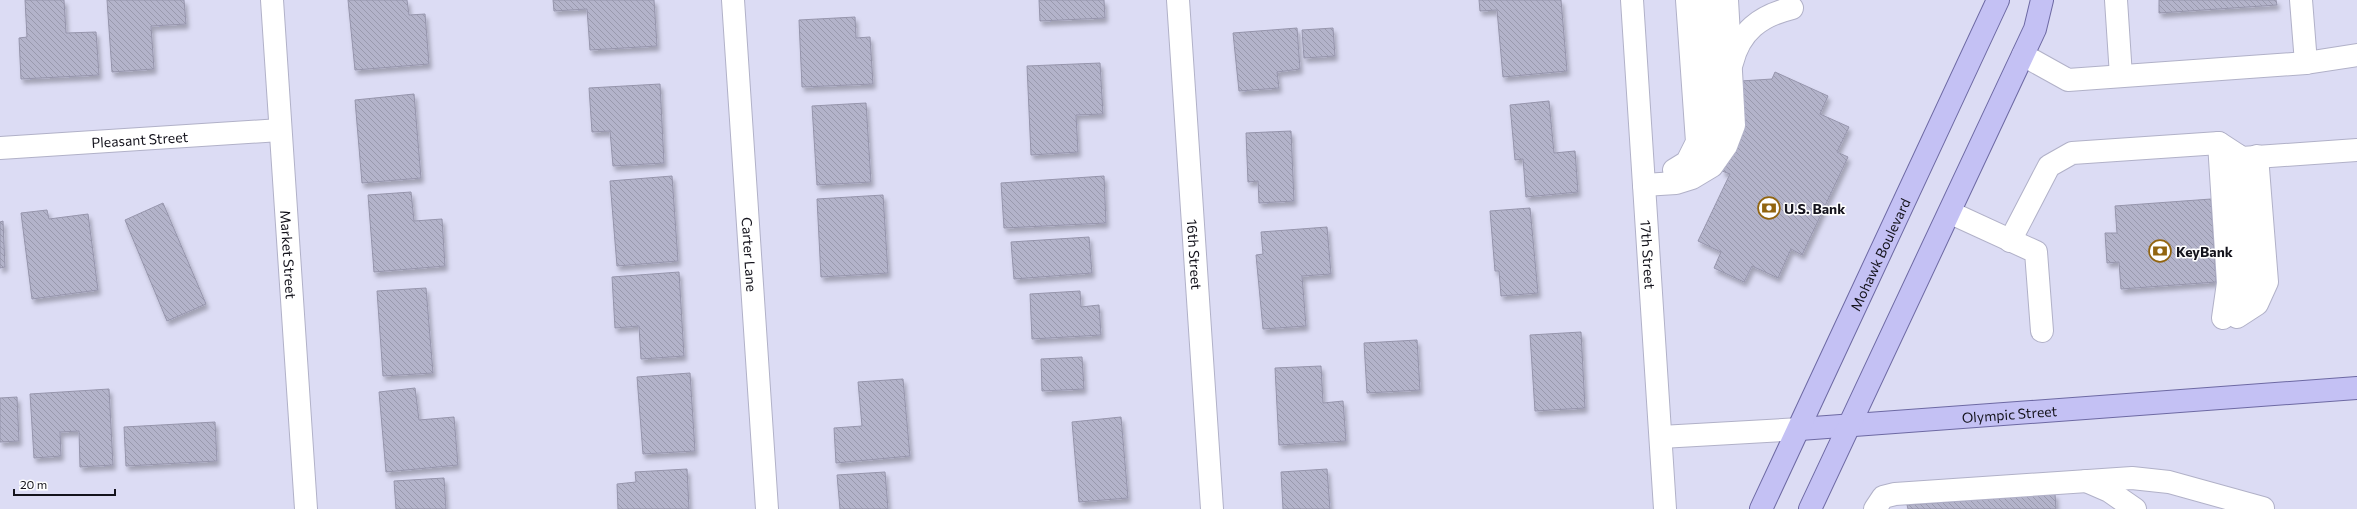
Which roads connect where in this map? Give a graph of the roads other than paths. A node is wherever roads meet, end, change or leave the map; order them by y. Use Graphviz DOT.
graph roads {
  1 [pos="272,0"];
  2 [pos="733,0"];
  3 [pos="1178,0"];
  4 [pos="1632,0"];
  5 [pos="1687,0"];
  6 [pos="1707,0"];
  7 [pos="1727,0"];
  8 [pos="1998,0"];
  9 [pos="2042,0"];
  10 [pos="2116,0"];
  11 [pos="2301,0"];
  12 [pos="1792,8"];
  13 [pos="2023,55"];
  14 [pos="2357,55"];
  15 [pos="2306,63"];
  16 [pos="1731,70"];
  17 [pos="2121,76"];
  18 [pos="280,130"];
  19 [pos="2219,143"];
  20 [pos="0,148"];
  21 [pos="2357,150"];
  22 [pos="2248,156"];
  23 [pos="1674,170"];
  24 [pos="1644,179"];
  25 [pos="1951,213"];
  26 [pos="2010,241"];
  27 [pos="2042,331"];
  28 [pos="2357,388"];
  29 [pos="1850,426"];
  30 [pos="1800,429"];
  31 [pos="1661,437"];
  32 [pos="2085,480"];
  33 [pos="306,509"];
  34 [pos="767,509"];
  35 [pos="1212,509"];
  36 [pos="1665,509"];
  37 [pos="1761,509"];
  38 [pos="1810,509"];
  39 [pos="1875,509"];
  40 [pos="2135,509"];
  41 [pos="2261,509"];
  1 -- 18 [label="street, Market Street"];
  2 -- 34 [label="street, Carter Lane"];
  3 -- 35 [label="street, 16th Street"];
  4 -- 24 [label="street, 17th Street"];
  5 -- 23 [label="street"];
  6 -- 23 [label="street"];
  7 -- 16 [label="street"];
  8 -- 30 [label="main road, Mohawk Boulevard"];
  9 -- 13 [label="main road"];
  10 -- 17 [label="street"];
  11 -- 15 [label="street"];
  12 -- 16 [label="street"];
  13 -- 17 [label="street"];
  13 -- 25 [label="main road"];
  14 -- 15 [label="street"];
  15 -- 17 [label="street"];
  16 -- 24 [label="street"];
  18 -- 20 [label="street, Pleasant Street"];
  18 -- 33 [label="street, Market Street"];
  19 -- 22 [label="street"];
  19 -- 22 [label="street"];
  19 -- 26 [label="street"];
  21 -- 22 [label="street"];
  23 -- 24 [label="street"];
  24 -- 31 [label="street, 17th Street"];
  25 -- 26 [label="street"];
  25 -- 29 [label="main road"];
  26 -- 27 [label="street"];
  28 -- 29 [label="main road, Olympic Street"];
  29 -- 30 [label="main road, Olympic Street"];
  29 -- 38 [label="main road"];
  30 -- 31 [label="street, Olympic Street"];
  30 -- 37 [label="main road, Mohawk Boulevard"];
  31 -- 36 [label="street, 17th Street"];
  32 -- 39 [label="street"];
  32 -- 40 [label="street"];
  32 -- 41 [label="street"];
}
